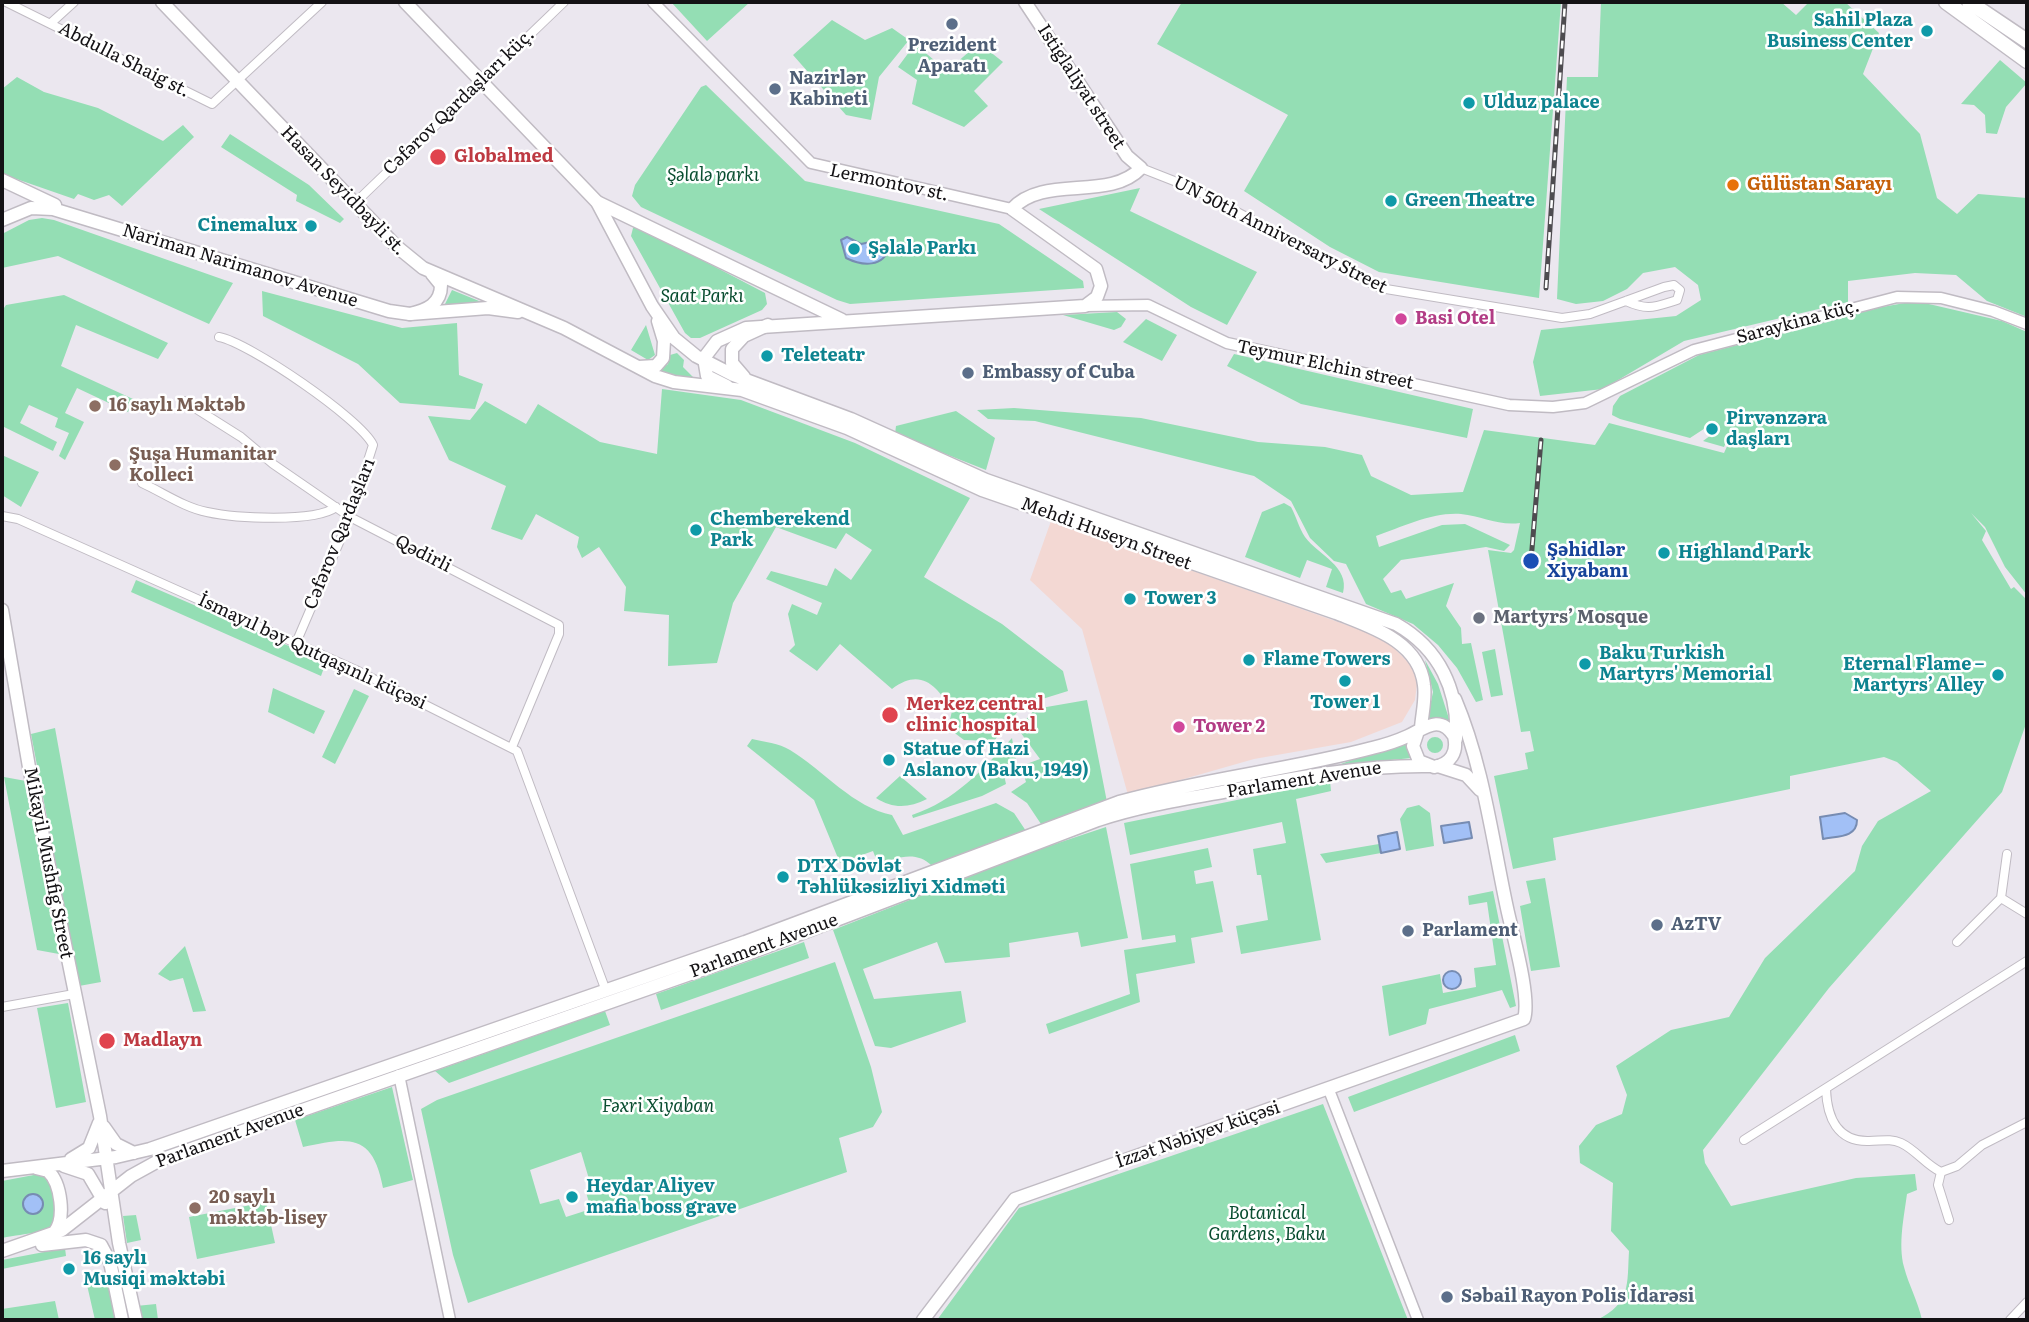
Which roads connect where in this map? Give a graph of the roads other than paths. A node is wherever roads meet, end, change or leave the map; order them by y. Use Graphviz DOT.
graph roads {
  1 [pos="6,2"];
  2 [pos="74,2"];
  3 [pos="162,2"];
  4 [pos="322,2"];
  5 [pos="405,2"];
  6 [pos="564,2"];
  7 [pos="653,2"];
  8 [pos="1025,2"];
  9 [pos="1946,2"];
  10 [pos="1969,2"];
  11 [pos="51,23"];
  12 [pos="2027,41"];
  13 [pos="2027,61"];
  14 [pos="481,79"];
  15 [pos="237,82"];
  16 [pos="1141,168"];
  17 [pos="2,180"];
  18 [pos="597,202"];
  19 [pos="355,203"];
  20 [pos="1012,209"];
  21 [pos="71,213"];
  22 [pos="2,220"];
  23 [pos="423,268"];
  24 [pos="1626,301"];
  25 [pos="652,306"];
  26 [pos="1085,306"];
  27 [pos="410,314"];
  28 [pos="530,314"];
  29 [pos="846,322"];
  30 [pos="2027,324"];
  31 [pos="768,325"];
  32 [pos="219,337"];
  33 [pos="704,361"];
  34 [pos="635,366"];
  35 [pos="753,383"];
  36 [pos="727,386"];
  37 [pos="1611,393"];
  38 [pos="184,401"];
  39 [pos="142,483"];
  40 [pos="335,507"];
  41 [pos="2,516"];
  42 [pos="350,517"];
  43 [pos="2,610"];
  44 [pos="296,643"];
  45 [pos="1452,691"];
  46 [pos="1420,730"];
  47 [pos="1453,736"];
  48 [pos="512,747"];
  49 [pos="1476,760"];
  50 [pos="1436,766"];
  51 [pos="1484,796"];
  52 [pos="2007,854"];
  53 [pos="2001,898"];
  54 [pos="2027,914"];
  55 [pos="1957,942"];
  56 [pos="2027,961"];
  57 [pos="606,991"];
  58 [pos="74,994"];
  59 [pos="2,1007"];
  60 [pos="1524,1018"];
  61 [pos="399,1075"];
  62 [pos="1826,1089"];
  63 [pos="1329,1090"];
  64 [pos="100,1116"];
  65 [pos="2027,1122"];
  66 [pos="1744,1140"];
  67 [pos="138,1153"];
  68 [pos="106,1158"];
  69 [pos="66,1162"];
  70 [pos="41,1164"];
  71 [pos="21,1167"];
  72 [pos="2,1171"];
  73 [pos="1941,1172"];
  74 [pos="107,1194"];
  75 [pos="1949,1220"];
  76 [pos="52,1236"];
  77 [pos="2,1251"];
  78 [pos="2027,1302"];
  79 [pos="122,1320"];
  80 [pos="136,1320"];
  81 [pos="450,1320"];
  82 [pos="923,1320"];
  83 [pos="1418,1320"];
  84 [pos="2010,1320"];
  1 -- 11 [label="street, Abdulla Shaig st."];
  2 -- 11 [label="street"];
  3 -- 15 [label="main road, Hasan Seyidbayli st."];
  4 -- 15 [label="street"];
  5 -- 14 [label="main road"];
  6 -- 14 [label="street, Cəfərov Qardaşları küç."];
  7 -- 20 [label="street, Lermontov st."];
  8 -- 16 [label="main road, Istiglaliyat street"];
  9 -- 13 [label="highway"];
  10 -- 12 [label="highway"];
  11 -- 15 [label="street, Abdulla Shaig st."];
  14 -- 18 [label="main road"];
  14 -- 19 [label="street, Cəfərov Qardaşları küç."];
  15 -- 19 [label="main road, Hasan Seyidbayli st."];
  16 -- 20 [label="main road"];
  16 -- 24 [label="street, UN 50th Anniversary Street"];
  17 -- 21 [label="main road, Nariman Narimanov Avenue"];
  18 -- 25 [label="main road"];
  18 -- 29 [label="main road"];
  19 -- 23 [label="main road, Hasan Seyidbayli st."];
  20 -- 26 [label="main road"];
  21 -- 22 [label="main road, Nariman Narimanov Avenue"];
  21 -- 27 [label="main road, Nariman Narimanov Avenue"];
  23 -- 27 [label="main road"];
  23 -- 28 [label="main road, Hasan Seyidbayli st."];
  24 -- 24 [label="street, UN 50th Anniversary Street"];
  25 -- 33 [label="main road"];
  25 -- 34 [label="main road"];
  26 -- 29 [label="main road"];
  26 -- 37 [label="street, Teymur Elchin street"];
  27 -- 28 [label="main road, Nariman Narimanov Avenue"];
  28 -- 34 [label="main road, Hasan Seyidbayli st."];
  29 -- 31 [label="main road"];
  30 -- 37 [label="street, Saraykina küç."];
  31 -- 33 [label="main road"];
  31 -- 35 [label="main road"];
  32 -- 42 [label="street, Cəfərov Qardaşları"];
  33 -- 35 [label="main road, Mehdi Huseyn Street"];
  33 -- 36 [label="main road"];
  34 -- 36 [label="main road, Hasan Seyidbayli st."];
  35 -- 45 [label="main road, Mehdi Huseyn Street"];
  36 -- 46 [label="main road, Mehdi Huseyn Street"];
  38 -- 40 [label="street, Qədirli"];
  39 -- 40 [label="street"];
  40 -- 42 [label="street, Qədirli"];
  41 -- 44 [label="street, İsmayıl bəy Qutqaşınlı küçəsi"];
  42 -- 44 [label="street, Cəfərov Qardaşları"];
  42 -- 48 [label="street, Qədirli"];
  43 -- 58 [label="main road, Mikayil Mushfig Street"];
  44 -- 48 [label="street, İsmayıl bəy Qutqaşınlı küçəsi"];
  45 -- 47 [label="main road, Mehdi Huseyn Street"];
  45 -- 49 [label="main road, Mehdi Huseyn Street"];
  46 -- 47 [label="main road"];
  46 -- 50 [label="main road"];
  46 -- 57 [label="main road, Parlament Avenue"];
  47 -- 49 [label="main road"];
  47 -- 50 [label="main road"];
  48 -- 57 [label="street"];
  49 -- 51 [label="main road, Mehdi Huseyn Street"];
  50 -- 51 [label="main road"];
  50 -- 61 [label="main road, Parlament Avenue"];
  51 -- 60 [label="main road, Mehdi Huseyn Street"];
  52 -- 53 [label="street"];
  53 -- 54 [label="street"];
  53 -- 55 [label="street"];
  56 -- 62 [label="street"];
  57 -- 67 [label="main road, Parlament Avenue"];
  58 -- 59 [label="street"];
  58 -- 64 [label="main road, Mikayil Mushfig Street"];
  60 -- 63 [label="main road, İzzət Nəbiyev küçəsi"];
  61 -- 74 [label="main road, Parlament Avenue"];
  61 -- 81 [label="street"];
  62 -- 66 [label="street"];
  62 -- 73 [label="street"];
  63 -- 82 [label="main road, İzzət Nəbiyev küçəsi"];
  63 -- 83 [label="street"];
  64 -- 67 [label="main road"];
  64 -- 68 [label="main road, Mikayil Mushfig Street"];
  64 -- 69 [label="main road"];
  65 -- 73 [label="street"];
  67 -- 68 [label="main road, Parlament Avenue"];
  68 -- 69 [label="main road, Parlament Avenue"];
  68 -- 74 [label="main road, Mikayil Mushfig Street"];
  69 -- 70 [label="main road, Parlament Avenue"];
  70 -- 71 [label="main road"];
  70 -- 74 [label="main road"];
  71 -- 72 [label="main road"];
  71 -- 76 [label="main road"];
  73 -- 75 [label="street"];
  74 -- 76 [label="main road, Parlament Avenue"];
  74 -- 80 [label="main road, Mikayil Mushfig Street"];
  76 -- 77 [label="main road, Parlament Avenue"];
  77 -- 79 [label="main road"];
  78 -- 84 [label="street"];
}
